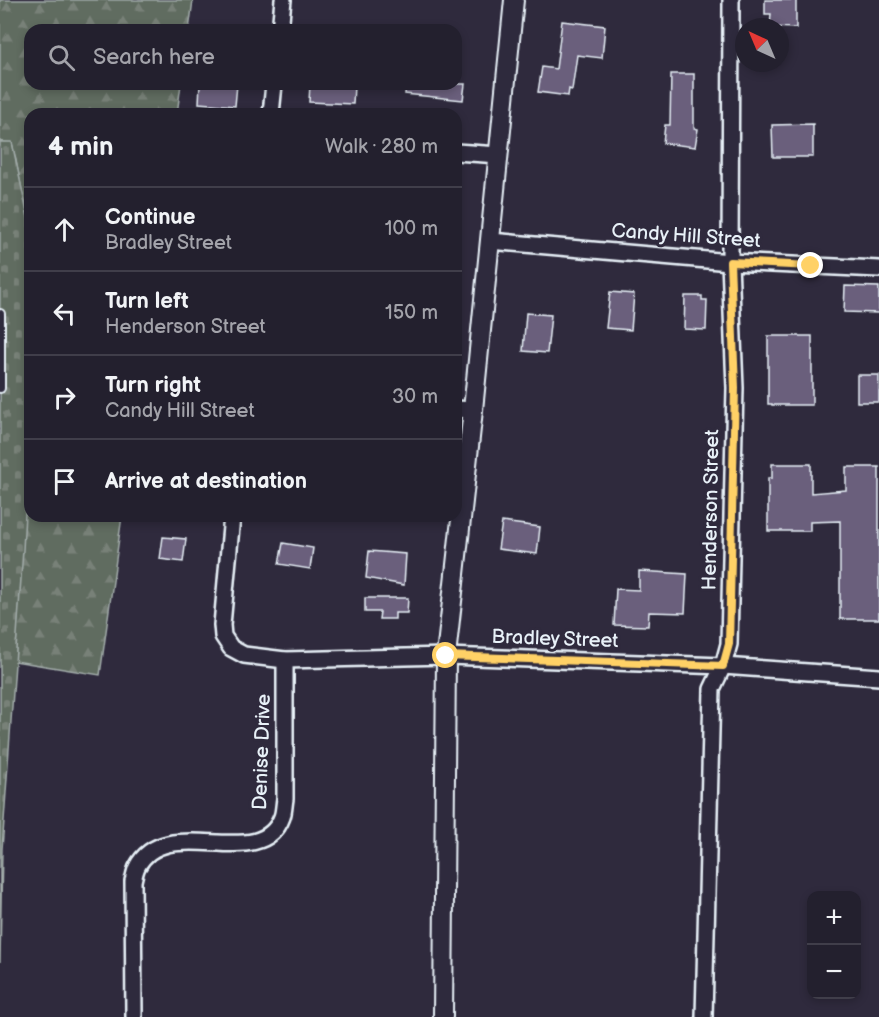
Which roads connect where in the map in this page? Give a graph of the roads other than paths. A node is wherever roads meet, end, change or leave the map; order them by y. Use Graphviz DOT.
graph roads {
  1 [pos="283,0"];
  2 [pos="514,0"];
  3 [pos="731,0"];
  4 [pos="281,24"];
  5 [pos="273,90"];
  6 [pos="272,108"];
  7 [pos="462,152"];
  8 [pos="500,155"];
  9 [pos="490,241"];
  10 [pos="730,262"];
  11 [pos="879,269"];
  12 [pos="0,314"];
  13 [pos="0,388"];
  14 [pos="465,410"];
  15 [pos="462,449"];
  16 [pos="231,522"];
  17 [pos="456,522"];
  18 [pos="446,656"];
  19 [pos="285,660"];
  20 [pos="723,666"];
  21 [pos="879,677"];
  22 [pos="134,1017"];
  23 [pos="443,1017"];
  24 [pos="704,1017"];
  1 -- 4 [label="street"];
  2 -- 8 [label="street"];
  3 -- 10 [label="street, Henderson Street"];
  5 -- 6 [label="street"];
  7 -- 8 [label="street"];
  8 -- 9 [label="street"];
  9 -- 10 [label="street, Candy Hill Street"];
  9 -- 14 [label="street"];
  10 -- 11 [label="street, Candy Hill Street"];
  10 -- 20 [label="street, Henderson Street"];
  12 -- 13 [label="lane"];
  14 -- 15 [label="street"];
  16 -- 19 [label="street, Bradley Street"];
  17 -- 18 [label="street"];
  18 -- 19 [label="street, Bradley Street"];
  18 -- 20 [label="street, Bradley Street"];
  18 -- 23 [label="street"];
  19 -- 22 [label="street, Denise Drive"];
  20 -- 21 [label="street, Bradley Street"];
  20 -- 24 [label="street, Henderson Street"];
}
